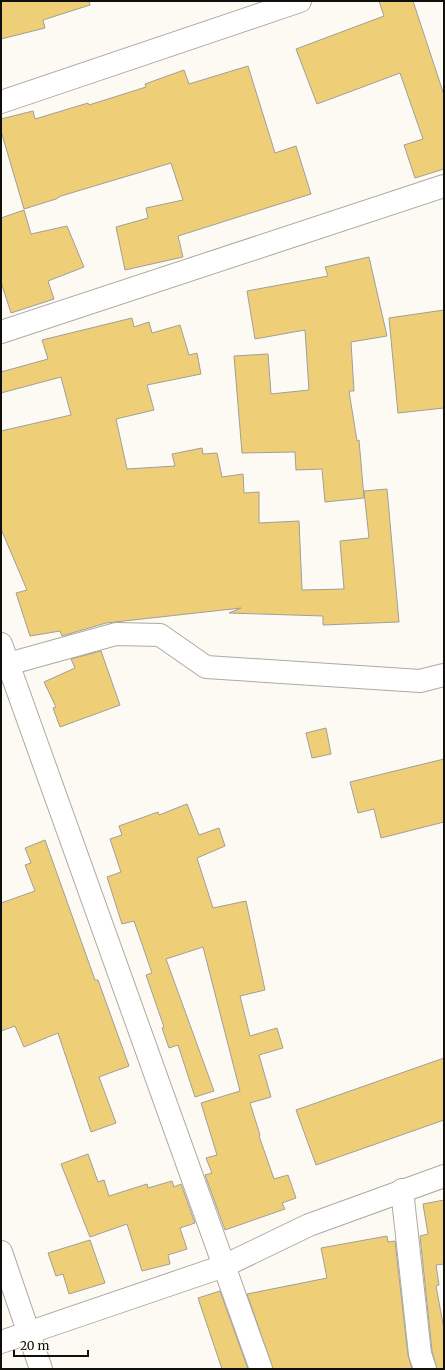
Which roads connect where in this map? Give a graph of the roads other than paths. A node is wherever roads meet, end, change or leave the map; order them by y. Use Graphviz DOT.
graph roads {
  1 [pos="300,1"];
  2 [pos="1,102"];
  3 [pos="444,186"];
  4 [pos="1,332"];
  5 [pos="5,654"];
  6 [pos="444,674"];
  7 [pos="444,1176"];
  8 [pos="402,1190"];
  9 [pos="1,1252"];
  10 [pos="224,1266"];
  11 [pos="28,1332"];
  12 [pos="1,1342"];
  13 [pos="42,1369"];
  14 [pos="261,1369"];
  15 [pos="425,1369"];
  1 -- 2 [label="street"];
  3 -- 4 [label="street"];
  5 -- 6 [label="street"];
  5 -- 10 [label="street"];
  7 -- 8 [label="street"];
  8 -- 10 [label="street"];
  8 -- 15 [label="street"];
  9 -- 11 [label="street"];
  10 -- 11 [label="street"];
  10 -- 14 [label="street"];
  11 -- 12 [label="street"];
  11 -- 13 [label="street"];
}
